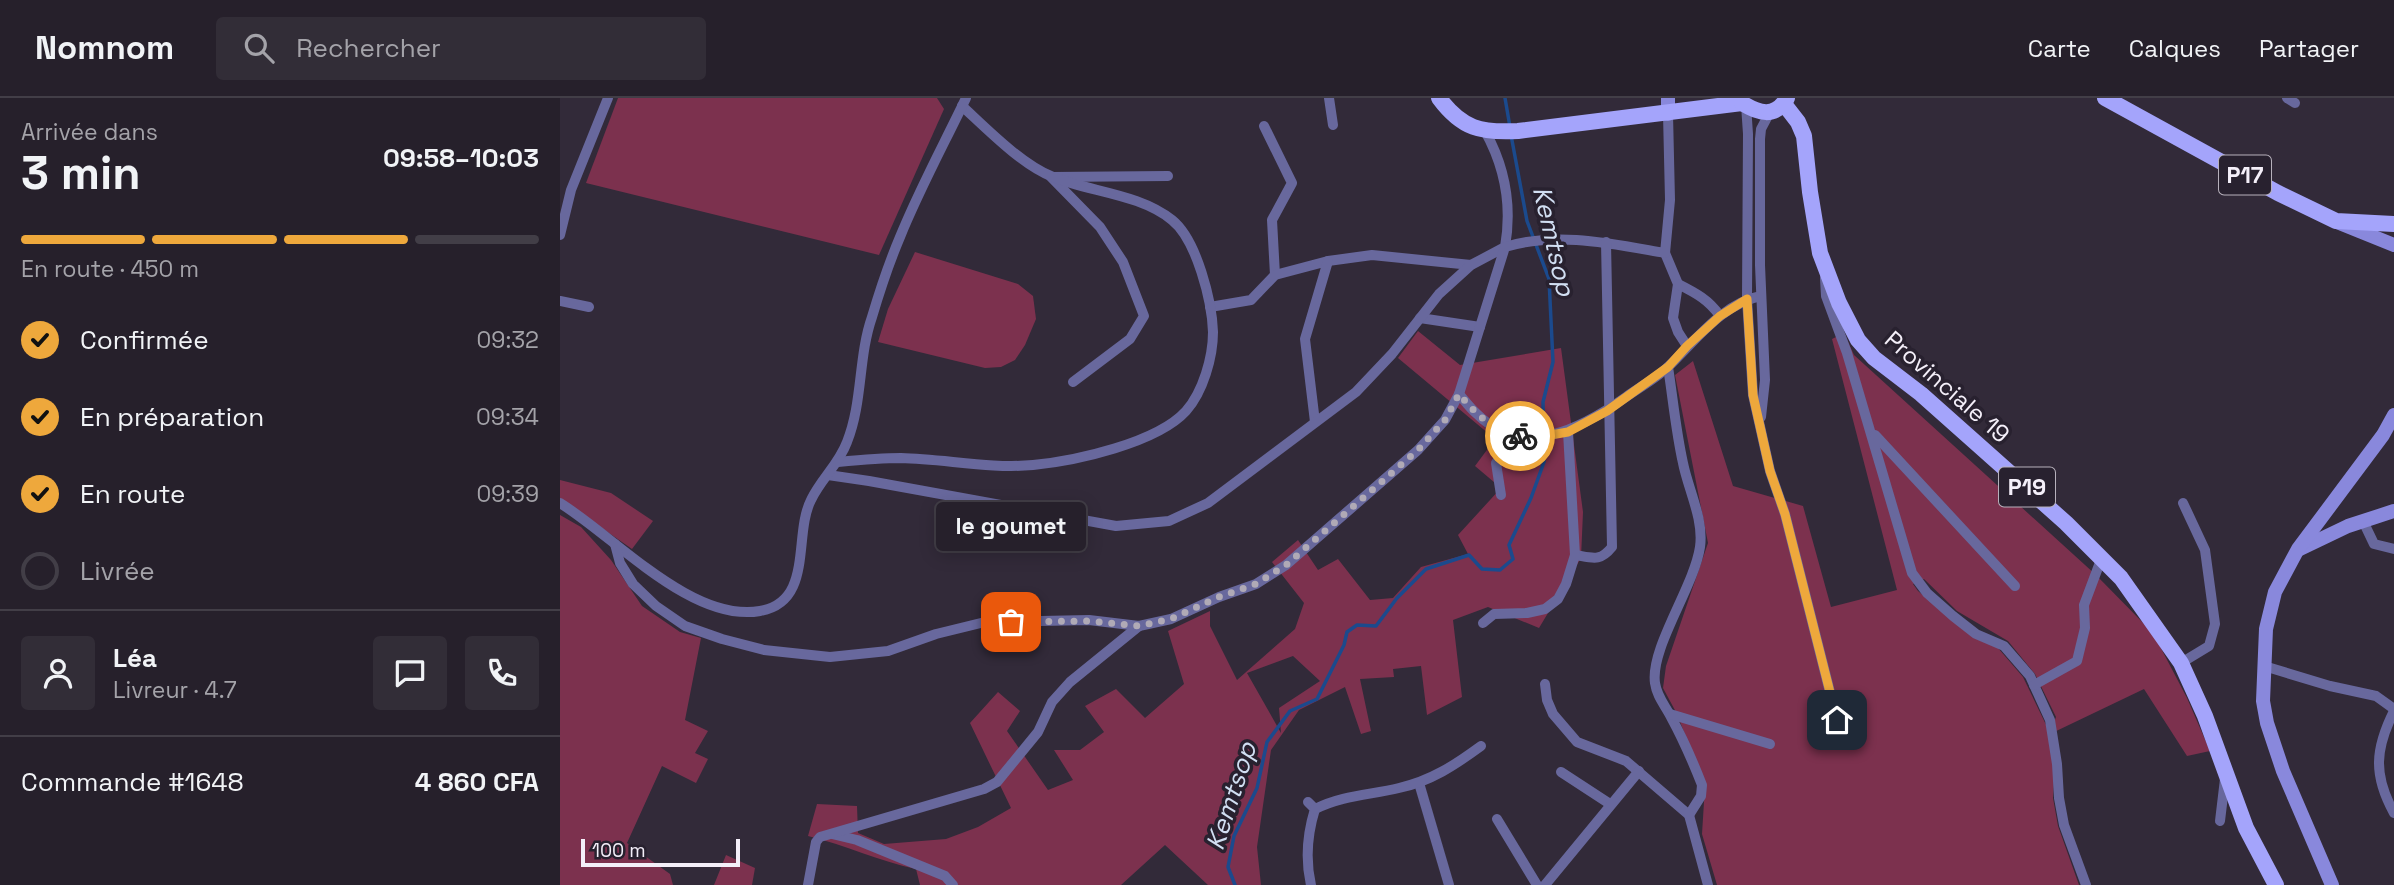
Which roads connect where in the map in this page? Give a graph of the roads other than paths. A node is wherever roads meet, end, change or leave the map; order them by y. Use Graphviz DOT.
graph roads {
  1 [pos="608,98"];
  2 [pos="1329,98"];
  3 [pos="1439,98"];
  4 [pos="2105,98"];
  5 [pos="964,102"];
  6 [pos="1743,102"];
  7 [pos="1780,105"];
  8 [pos="1668,106"];
  9 [pos="1333,125"];
  10 [pos="1264,126"];
  11 [pos="1493,132"];
  12 [pos="1168,176"];
  13 [pos="1051,177"];
  14 [pos="2336,221"];
  15 [pos="2394,224"];
  16 [pos="561,230"];
  17 [pos="1606,242"];
  18 [pos="2394,245"];
  19 [pos="1505,247"];
  20 [pos="1665,253"];
  21 [pos="1328,261"];
  22 [pos="1471,265"];
  23 [pos="1825,269"];
  24 [pos="1275,275"];
  25 [pos="1678,284"];
  26 [pos="1761,296"];
  27 [pos="1747,299"];
  28 [pos="560,302"];
  29 [pos="589,307"];
  30 [pos="1210,307"];
  31 [pos="1720,316"];
  32 [pos="1420,318"];
  33 [pos="1480,327"];
  34 [pos="1687,346"];
  35 [pos="1668,367"];
  36 [pos="1073,382"];
  37 [pos="1459,394"];
  38 [pos="1607,411"];
  39 [pos="2394,415"];
  40 [pos="1760,421"];
  41 [pos="1315,422"];
  42 [pos="1568,432"];
  43 [pos="1872,432"];
  44 [pos="1516,436"];
  45 [pos="838,461"];
  46 [pos="828,475"];
  47 [pos="1501,495"];
  48 [pos="560,503"];
  49 [pos="2183,503"];
  50 [pos="2394,511"];
  51 [pos="2362,521"];
  52 [pos="615,544"];
  53 [pos="2298,549"];
  54 [pos="2394,549"];
  55 [pos="1575,555"];
  56 [pos="2102,557"];
  57 [pos="2015,586"];
  58 [pos="1483,623"];
  59 [pos="1139,626"];
  60 [pos="2181,663"];
  61 [pos="2264,666"];
  62 [pos="1545,684"];
  63 [pos="2034,685"];
  64 [pos="2394,710"];
  65 [pos="1670,714"];
  66 [pos="1837,720"];
  67 [pos="1770,744"];
  68 [pos="1481,746"];
  69 [pos="1639,771"];
  70 [pos="1561,772"];
  71 [pos="2226,775"];
  72 [pos="1419,783"];
  73 [pos="1610,804"];
  74 [pos="2394,813"];
  75 [pos="1689,815"];
  76 [pos="1497,819"];
  77 [pos="2220,821"];
  78 [pos="831,833"];
  79 [pos="808,885"];
  80 [pos="953,885"];
  81 [pos="1311,885"];
  82 [pos="1449,885"];
  83 [pos="1536,885"];
  84 [pos="1545,885"];
  85 [pos="1708,885"];
  86 [pos="2086,885"];
  87 [pos="2276,885"];
  88 [pos="2332,885"];
  1 -- 16 [label="street"];
  2 -- 9 [label="street"];
  3 -- 11 [label="main road"];
  4 -- 14 [label="main road, P17"];
  5 -- 13 [label="street"];
  5 -- 45 [label="street"];
  6 -- 7 [label="main road"];
  6 -- 8 [label="main road"];
  6 -- 27 [label="street"];
  7 -- 23 [label="main road, Provinciale 19 / P19"];
  7 -- 26 [label="street"];
  8 -- 11 [label="main road"];
  8 -- 20 [label="street"];
  10 -- 24 [label="street"];
  11 -- 19 [label="street"];
  12 -- 13 [label="street"];
  13 -- 30 [label="street"];
  13 -- 36 [label="street"];
  14 -- 15 [label="main road, P17"];
  14 -- 18 [label="street"];
  17 -- 19 [label="street"];
  17 -- 20 [label="street"];
  17 -- 38 [label="street"];
  19 -- 22 [label="street"];
  19 -- 33 [label="street"];
  20 -- 25 [label="street"];
  21 -- 22 [label="street"];
  21 -- 24 [label="street"];
  21 -- 41 [label="street"];
  22 -- 32 [label="street"];
  23 -- 43 [label="street"];
  23 -- 56 [label="main road, Provinciale 19 / P19"];
  24 -- 30 [label="street"];
  25 -- 31 [label="street"];
  25 -- 34 [label="street"];
  26 -- 27 [label="street"];
  26 -- 40 [label="street"];
  27 -- 31 [label="street"];
  27 -- 40 [label="street"];
  28 -- 29 [label="street"];
  30 -- 45 [label="street"];
  31 -- 34 [label="street"];
  32 -- 33 [label="street"];
  32 -- 41 [label="street"];
  33 -- 37 [label="street"];
  34 -- 35 [label="street"];
  35 -- 38 [label="street"];
  35 -- 65 [label="street"];
  37 -- 44 [label="street"];
  37 -- 59 [label="street"];
  38 -- 42 [label="street"];
  38 -- 55 [label="street"];
  39 -- 53 [label="street"];
  40 -- 66 [label="street"];
  41 -- 46 [label="street"];
  42 -- 44 [label="street"];
  42 -- 55 [label="street"];
  43 -- 57 [label="street"];
  43 -- 63 [label="street"];
  44 -- 47 [label="street"];
  45 -- 46 [label="street"];
  46 -- 52 [label="street"];
  48 -- 52 [label="street"];
  49 -- 60 [label="street"];
  50 -- 51 [label="street"];
  51 -- 53 [label="street"];
  51 -- 54 [label="street"];
  52 -- 59 [label="street"];
  53 -- 61 [label="street"];
  55 -- 58 [label="street"];
  56 -- 60 [label="main road, Provinciale 19 / P19"];
  56 -- 63 [label="street"];
  59 -- 78 [label="street"];
  60 -- 71 [label="main road, Provinciale 19 / P19"];
  61 -- 64 [label="street"];
  61 -- 88 [label="street"];
  62 -- 69 [label="street"];
  63 -- 86 [label="street"];
  64 -- 74 [label="street"];
  65 -- 67 [label="street"];
  65 -- 75 [label="street"];
  68 -- 72 [label="street"];
  69 -- 73 [label="street"];
  69 -- 75 [label="street"];
  70 -- 73 [label="street"];
  71 -- 77 [label="street"];
  71 -- 87 [label="main road, Provinciale 19 / P19"];
  72 -- 81 [label="street"];
  72 -- 82 [label="street"];
  73 -- 84 [label="street"];
  75 -- 85 [label="street"];
  76 -- 83 [label="street"];
  78 -- 79 [label="street"];
  78 -- 80 [label="street"];
}
